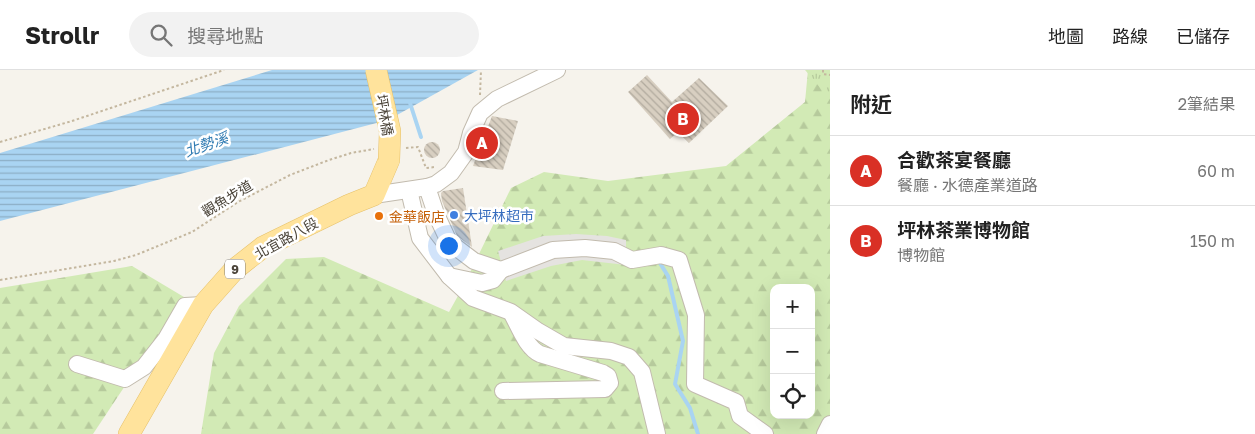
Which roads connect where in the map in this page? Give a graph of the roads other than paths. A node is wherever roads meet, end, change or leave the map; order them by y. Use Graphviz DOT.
graph roads {
  1 [pos="376,70"];
  2 [pos="558,70"];
  3 [pos="427,187"];
  4 [pos="409,190"];
  5 [pos="374,195"];
  6 [pos="500,270"];
  7 [pos="449,276"];
  8 [pos="203,305"];
  9 [pos="511,312"];
  10 [pos="77,364"];
  11 [pos="503,392"];
  12 [pos="830,424"];
  13 [pos="129,434"];
  14 [pos="656,434"];
  15 [pos="765,434"];
  16 [pos="825,434"];
  1 -- 5 [label="main road, 坪林橋, bridge"];
  2 -- 3 [label="street"];
  3 -- 4 [label="street"];
  3 -- 6 [label="street"];
  4 -- 5 [label="street"];
  4 -- 7 [label="street"];
  5 -- 8 [label="main road, 北宜路八段 / 9"];
  6 -- 7 [label="street"];
  6 -- 15 [label="street"];
  7 -- 9 [label="street"];
  8 -- 10 [label="street"];
  8 -- 13 [label="main road, 北宜路八段 / 9"];
  9 -- 11 [label="street"];
  9 -- 14 [label="street"];
  12 -- 16 [label="street"];
}
